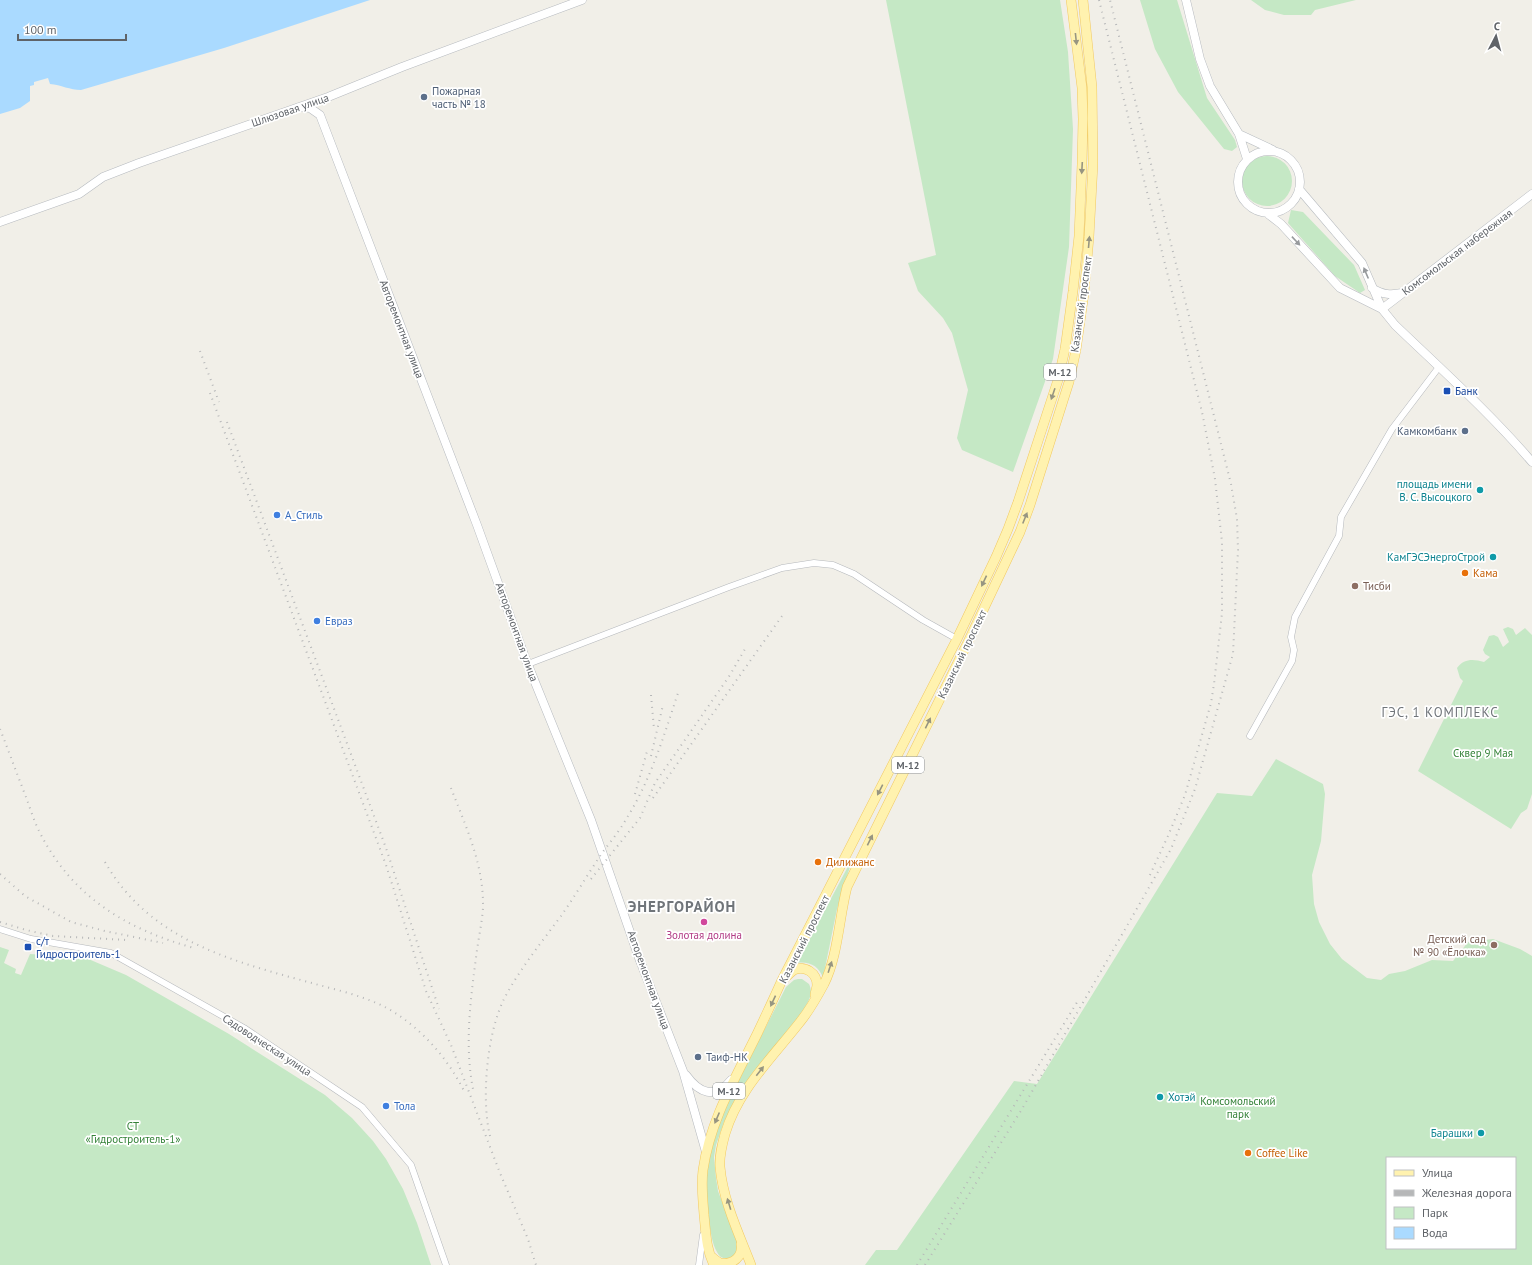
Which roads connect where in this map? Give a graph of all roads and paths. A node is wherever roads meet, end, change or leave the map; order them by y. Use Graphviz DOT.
graph roads {
  1 [pos="582,0"];
  2 [pos="1071,0"];
  3 [pos="1083,0"];
  4 [pos="1186,0"];
  5 [pos="328,97"];
  6 [pos="300,107"];
  7 [pos="320,115"];
  8 [pos="1239,134"];
  9 [pos="1282,153"];
  10 [pos="1247,159"];
  11 [pos="1299,189"];
  12 [pos="1532,194"];
  13 [pos="1268,214"];
  14 [pos="0,222"];
  15 [pos="1372,288"];
  16 [pos="1403,293"];
  17 [pos="1382,309"];
  18 [pos="1439,367"];
  19 [pos="1532,462"];
  20 [pos="1008,529"];
  21 [pos="1020,532"];
  22 [pos="996,557"];
  23 [pos="1007,562"];
  24 [pos="957,640"];
  25 [pos="528,664"];
  26 [pos="1250,736"];
  27 [pos="0,929"];
  28 [pos="782,980"];
  29 [pos="813,1002"];
  30 [pos="683,1072"];
  31 [pos="737,1074"];
  32 [pos="706,1152"];
  33 [pos="704,1228"];
  34 [pos="741,1241"];
  35 [pos="709,1255"];
  36 [pos="446,1265"];
  37 [pos="699,1265"];
  38 [pos="714,1265"];
  39 [pos="751,1265"];
  1 -- 5 [label="street, Шлюзовая улица"];
  2 -- 20 [label="main road, Казанский проспект / М-12, one-way"];
  21 -- 3 [label="main road, Казанский проспект / М-12, one-way"];
  4 -- 8 [label="street"];
  5 -- 6 [label="street, Шлюзовая улица"];
  5 -- 7 [label="street"];
  6 -- 7 [label="street"];
  6 -- 14 [label="street, Шлюзовая улица"];
  7 -- 25 [label="street, Авторемонтная улица"];
  8 -- 9 [label="street"];
  8 -- 10 [label="street"];
  9 -- 10 [label="street"];
  9 -- 11 [label="street"];
  10 -- 13 [label="street"];
  11 -- 13 [label="street"];
  15 -- 11 [label="street, one-way"];
  12 -- 16 [label="street, Комсомольская набережная"];
  13 -- 17 [label="street, one-way"];
  15 -- 16 [label="street"];
  15 -- 17 [label="street"];
  16 -- 17 [label="street, Комсомольская набережная"];
  17 -- 18 [label="street"];
  18 -- 19 [label="street"];
  18 -- 26 [label="street"];
  20 -- 21 [label="main road"];
  20 -- 22 [label="main road, Казанский проспект / М-12"];
  21 -- 23 [label="main road, Казанский проспект / М-12"];
  22 -- 23 [label="main road"];
  22 -- 24 [label="main road, Казанский проспект / М-12, one-way"];
  29 -- 23 [label="main road, Казанский проспект / М-12, one-way"];
  24 -- 25 [label="street"];
  24 -- 28 [label="main road, Казанский проспект / М-12, one-way"];
  25 -- 30 [label="street, Авторемонтная улица"];
  27 -- 36 [label="street, Садоводческая улица"];
  28 -- 29 [label="main road"];
  28 -- 31 [label="main road, Казанский проспект / М-12, one-way"];
  34 -- 29 [label="main road, Казанский проспект / М-12, one-way"];
  30 -- 31 [label="street"];
  30 -- 32 [label="street, Авторемонтная улица"];
  31 -- 32 [label="main road, Казанский проспект / М-12, one-way"];
  32 -- 33 [label="main road, Казанский проспект / М-12"];
  33 -- 35 [label="main road, Казанский проспект / М-12"];
  33 -- 37 [label="street"];
  34 -- 35 [label="main road"];
  34 -- 39 [label="main road, Казанский проспект / М-12"];
  35 -- 38 [label="main road, Казанский проспект / М-12"];
}
